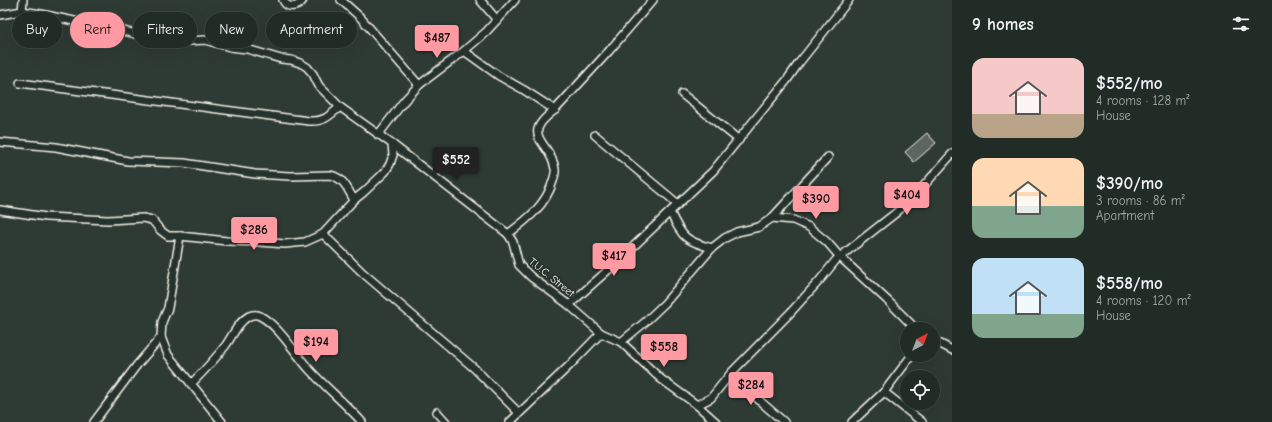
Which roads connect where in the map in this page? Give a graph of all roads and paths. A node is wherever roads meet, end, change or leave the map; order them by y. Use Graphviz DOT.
graph roads {
  1 [pos="23,0"];
  2 [pos="283,0"];
  3 [pos="303,0"];
  4 [pos="341,0"];
  5 [pos="480,0"];
  6 [pos="515,0"];
  7 [pos="653,0"];
  8 [pos="850,0"];
  9 [pos="22,11"];
  10 [pos="0,15"];
  11 [pos="497,20"];
  12 [pos="464,51"];
  13 [pos="20,83"];
  14 [pos="419,85"];
  15 [pos="682,94"];
  16 [pos="340,107"];
  17 [pos="555,110"];
  18 [pos="378,135"];
  19 [pos="595,135"];
  20 [pos="739,140"];
  21 [pos="0,142"];
  22 [pos="392,144"];
  23 [pos="952,154"];
  24 [pos="828,157"];
  25 [pos="354,200"];
  26 [pos="678,204"];
  27 [pos="0,210"];
  28 [pos="670,212"];
  29 [pos="772,218"];
  30 [pos="323,234"];
  31 [pos="508,234"];
  32 [pos="180,236"];
  33 [pos="712,248"];
  34 [pos="840,257"];
  35 [pos="569,305"];
  36 [pos="909,322"];
  37 [pos="601,333"];
  38 [pos="161,337"];
  39 [pos="622,342"];
  40 [pos="940,344"];
  41 [pos="952,350"];
  42 [pos="907,362"];
  43 [pos="731,373"];
  44 [pos="191,384"];
  45 [pos="884,392"];
  46 [pos="697,405"];
  47 [pos="437,412"];
  48 [pos="519,413"];
  49 [pos="94,422"];
  50 [pos="222,422"];
  51 [pos="362,422"];
  52 [pos="446,422"];
  53 [pos="510,422"];
  54 [pos="716,422"];
  55 [pos="784,422"];
  56 [pos="852,422"];
  57 [pos="922,422"];
  1 -- 9 [label="street"];
  2 -- 3 [label="street"];
  4 -- 14 [label="street"];
  5 -- 11 [label="street"];
  6 -- 11 [label="street"];
  7 -- 17 [label="street"];
  8 -- 20 [label="street"];
  9 -- 10 [label="street"];
  9 -- 16 [label="street"];
  11 -- 12 [label="street"];
  12 -- 14 [label="street"];
  12 -- 17 [label="street"];
  13 -- 16 [label="street"];
  14 -- 18 [label="street"];
  15 -- 20 [label="street"];
  16 -- 18 [label="street"];
  17 -- 31 [label="street"];
  18 -- 22 [label="street"];
  19 -- 26 [label="street"];
  20 -- 26 [label="street"];
  21 -- 25 [label="street"];
  22 -- 25 [label="street"];
  22 -- 31 [label="street"];
  23 -- 34 [label="street"];
  24 -- 29 [label="street"];
  25 -- 30 [label="street"];
  26 -- 28 [label="street"];
  27 -- 32 [label="street"];
  28 -- 33 [label="street"];
  28 -- 35 [label="street"];
  29 -- 33 [label="street"];
  29 -- 34 [label="street"];
  30 -- 32 [label="street"];
  30 -- 48 [label="street"];
  31 -- 35 [label="street, T.U.C. Street"];
  32 -- 38 [label="street"];
  33 -- 39 [label="street"];
  34 -- 36 [label="street"];
  34 -- 43 [label="street"];
  35 -- 37 [label="street, T.U.C. Street"];
  37 -- 39 [label="street, T.U.C. Street"];
  37 -- 48 [label="street"];
  38 -- 44 [label="street"];
  38 -- 49 [label="street"];
  39 -- 46 [label="street"];
  40 -- 41 [label="street"];
  42 -- 45 [label="street"];
  43 -- 46 [label="street"];
  43 -- 55 [label="street"];
  44 -- 50 [label="street"];
  44 -- 51 [label="street"];
  45 -- 56 [label="street"];
  45 -- 57 [label="street"];
  46 -- 54 [label="street"];
  47 -- 52 [label="street"];
  48 -- 53 [label="street"];
}
